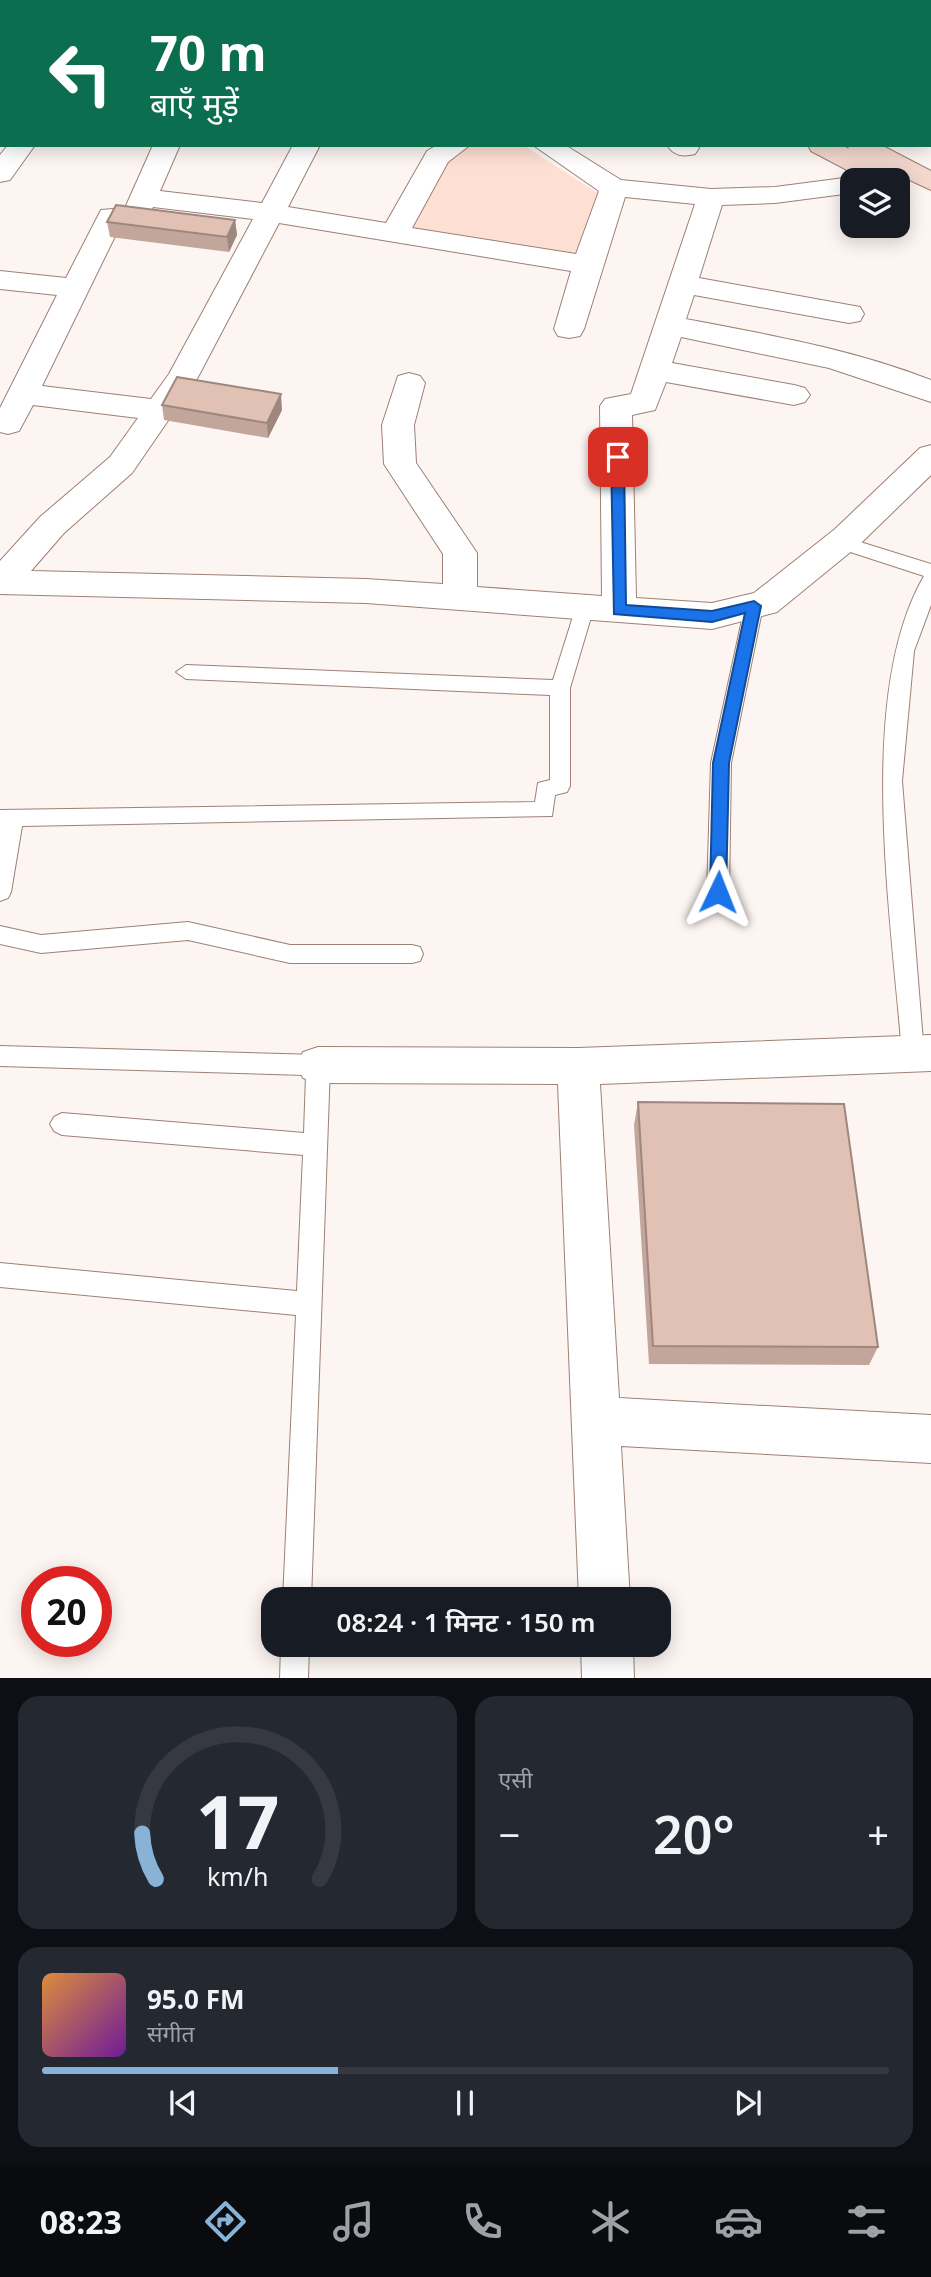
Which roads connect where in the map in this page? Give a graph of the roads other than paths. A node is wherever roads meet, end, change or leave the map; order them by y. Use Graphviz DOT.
graph roads {
  1 [pos="20,147"];
  2 [pos="166,147"];
  3 [pos="306,147"];
  4 [pos="454,147"];
  5 [pos="549,147"];
  6 [pos="824,147"];
  7 [pos="864,147"];
  8 [pos="898,147"];
  9 [pos="931,164"];
  10 [pos="856,168"];
  11 [pos="0,174"];
  12 [pos="931,181"];
  13 [pos="840,186"];
  14 [pos="614,188"];
  15 [pos="910,195"];
  16 [pos="143,197"];
  17 [pos="711,197"];
  18 [pos="931,203"];
  19 [pos="270,213"];
  20 [pos="395,233"];
  21 [pos="587,265"];
  22 [pos="0,280"];
  23 [pos="682,284"];
  24 [pos="75,288"];
  25 [pos="849,314"];
  26 [pos="668,325"];
  27 [pos="569,328"];
  28 [pos="654,370"];
  29 [pos="409,383"];
  30 [pos="931,392"];
  31 [pos="23,394"];
  32 [pos="794,395"];
  33 [pos="160,410"];
  34 [pos="8,424"];
  35 [pos="931,456"];
  36 [pos="841,542"];
  37 [pos="931,571"];
  38 [pos="931,580"];
  39 [pos="0,582"];
  40 [pos="460,598"];
  41 [pos="754,606"];
  42 [pos="584,607"];
  43 [pos="619,610"];
  44 [pos="186,672"];
  45 [pos="560,688"];
  46 [pos="7,818"];
  47 [pos="0,892"];
  48 [pos="718,892"];
  49 [pos="0,935"];
  50 [pos="412,954"];
  51 [pos="922,1053"];
  52 [pos="0,1056"];
  53 [pos="318,1065"];
  54 [pos="578,1066"];
  55 [pos="62,1124"];
  56 [pos="314,1145"];
  57 [pos="0,1275"];
  58 [pos="308,1304"];
  59 [pos="596,1421"];
  60 [pos="931,1439"];
  61 [pos="297,1587"];
  62 [pos="604,1587"];
  63 [pos="295,1657"];
  64 [pos="607,1657"];
  65 [pos="294,1678"];
  66 [pos="608,1678"];
  1 -- 11 [label="street"];
  2 -- 16 [label="street"];
  3 -- 19 [label="street"];
  4 -- 20 [label="street"];
  5 -- 14 [label="street"];
  6 -- 10 [label="main road"];
  7 -- 12 [label="main road"];
  8 -- 9 [label="main road"];
  13 -- 17 [label="street"];
  14 -- 17 [label="street"];
  14 -- 21 [label="street"];
  15 -- 18 [label="main road"];
  16 -- 19 [label="street"];
  16 -- 24 [label="street"];
  17 -- 23 [label="street"];
  19 -- 20 [label="street"];
  19 -- 33 [label="street"];
  20 -- 21 [label="street"];
  21 -- 27 [label="street"];
  22 -- 24 [label="street"];
  23 -- 25 [label="street"];
  23 -- 26 [label="street"];
  24 -- 31 [label="street"];
  26 -- 28 [label="street"];
  26 -- 30 [label="street"];
  28 -- 32 [label="street"];
  28 -- 43 [label="street"];
  29 -- 40 [label="street"];
  31 -- 33 [label="street"];
  31 -- 34 [label="street"];
  33 -- 39 [label="street"];
  35 -- 36 [label="street"];
  36 -- 37 [label="lane"];
  36 -- 41 [label="street"];
  38 -- 51 [label="lane"];
  39 -- 40 [label="street"];
  40 -- 42 [label="street"];
  41 -- 43 [label="street"];
  41 -- 48 [label="lane"];
  42 -- 43 [label="street"];
  42 -- 45 [label="lane"];
  44 -- 45 [label="lane"];
  45 -- 46 [label="lane"];
  46 -- 47 [label="lane"];
  49 -- 50 [label="lane"];
  51 -- 54 [label="street"];
  52 -- 53 [label="lane"];
  53 -- 54 [label="street"];
  53 -- 56 [label="lane"];
  54 -- 59 [label="street"];
  55 -- 56 [label="lane"];
  56 -- 58 [label="lane"];
  57 -- 58 [label="lane"];
  58 -- 61 [label="lane"];
  59 -- 60 [label="street"];
  59 -- 62 [label="street"];
  63 -- 65 [label="lane"];
  64 -- 66 [label="street"];
}
